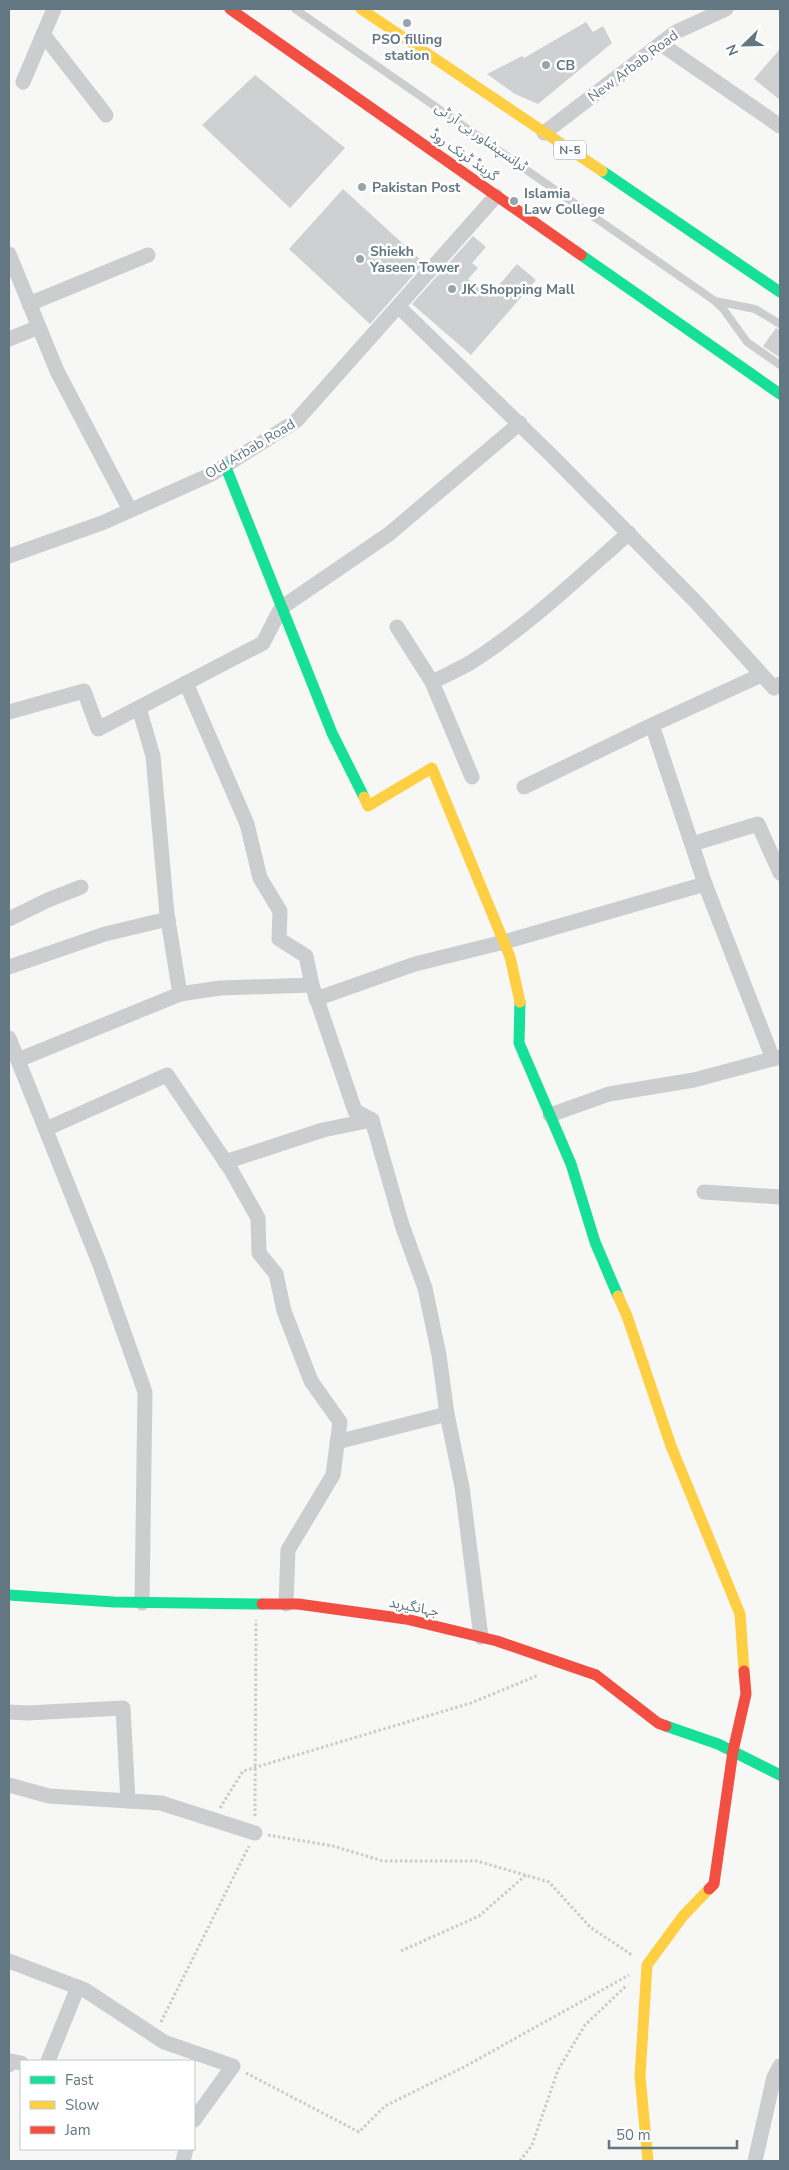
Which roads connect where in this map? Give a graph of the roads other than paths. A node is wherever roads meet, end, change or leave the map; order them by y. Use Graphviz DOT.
graph roads {
  1 [pos="54,9"];
  2 [pos="230,9"];
  3 [pos="295,9"];
  4 [pos="361,9"];
  5 [pos="726,9"];
  6 [pos="43,34"];
  7 [pos="661,44"];
  8 [pos="23,82"];
  9 [pos="106,115"];
  10 [pos="780,126"];
  11 [pos="544,133"];
  12 [pos="496,196"];
  13 [pos="9,254"];
  14 [pos="148,255"];
  15 [pos="780,292"];
  16 [pos="714,302"];
  17 [pos="29,304"];
  18 [pos="398,307"];
  19 [pos="780,324"];
  20 [pos="38,327"];
  21 [pos="9,339"];
  22 [pos="780,365"];
  23 [pos="780,394"];
  24 [pos="520,423"];
  25 [pos="225,465"];
  26 [pos="130,510"];
  27 [pos="628,533"];
  28 [pos="9,556"];
  29 [pos="281,608"];
  30 [pos="397,627"];
  31 [pos="761,676"];
  32 [pos="432,682"];
  33 [pos="186,683"];
  34 [pos="780,684"];
  35 [pos="139,708"];
  36 [pos="9,712"];
  37 [pos="652,725"];
  38 [pos="472,777"];
  39 [pos="524,787"];
  40 [pos="692,844"];
  41 [pos="780,873"];
  42 [pos="705,884"];
  43 [pos="82,886"];
  44 [pos="9,919"];
  45 [pos="168,919"];
  46 [pos="504,942"];
  47 [pos="9,967"];
  48 [pos="314,992"];
  49 [pos="180,994"];
  50 [pos="9,1038"];
  51 [pos="777,1058"];
  52 [pos="18,1060"];
  53 [pos="550,1115"];
  54 [pos="372,1120"];
  55 [pos="46,1129"];
  56 [pos="225,1162"];
  57 [pos="704,1192"];
  58 [pos="780,1197"];
  59 [pos="447,1414"];
  60 [pos="337,1442"];
  61 [pos="9,1595"];
  62 [pos="142,1603"];
  63 [pos="286,1604"];
  64 [pos="481,1637"];
  65 [pos="9,1712"];
  66 [pos="733,1751"];
  67 [pos="780,1775"];
  68 [pos="9,1785"];
  69 [pos="128,1801"];
  70 [pos="255,1833"];
  71 [pos="9,1961"];
  72 [pos="78,1987"];
  73 [pos="48,2060"];
  74 [pos="20,2063"];
  75 [pos="9,2065"];
  76 [pos="780,2066"];
  77 [pos="195,2119"];
  78 [pos="648,2161"];
  79 [pos="755,2161"];
  1 -- 6 [label="street"];
  2 -- 12 [label="main road, گرینڈ ٹرنک روڈ"];
  3 -- 16 [label="lane, ٹرانسپشاور بی آر ٹی"];
  4 -- 11 [label="main road, N-5"];
  5 -- 7 [label="street, New Arbab Road"];
  6 -- 8 [label="street"];
  6 -- 9 [label="street"];
  7 -- 10 [label="street"];
  7 -- 11 [label="street, New Arbab Road"];
  11 -- 15 [label="main road, N-5"];
  12 -- 18 [label="street, Old Arbab Road"];
  12 -- 23 [label="main road, گرینڈ ٹرنک روڈ"];
  13 -- 17 [label="street"];
  14 -- 17 [label="street"];
  16 -- 19 [label="lane, ٹرانسپشاور بی آر ٹی"];
  16 -- 22 [label="lane, ٹرانسپشاور بی آر ٹی"];
  17 -- 20 [label="street"];
  18 -- 24 [label="street"];
  18 -- 25 [label="street, Old Arbab Road"];
  20 -- 21 [label="street"];
  20 -- 26 [label="street"];
  24 -- 27 [label="street"];
  24 -- 29 [label="street"];
  25 -- 26 [label="street, Old Arbab Road"];
  25 -- 29 [label="main road"];
  26 -- 28 [label="street, Old Arbab Road"];
  27 -- 31 [label="street"];
  27 -- 32 [label="street"];
  29 -- 33 [label="street"];
  29 -- 46 [label="main road"];
  30 -- 32 [label="street"];
  31 -- 34 [label="street"];
  31 -- 37 [label="street"];
  32 -- 38 [label="street"];
  33 -- 35 [label="street"];
  33 -- 48 [label="street"];
  35 -- 36 [label="street"];
  35 -- 45 [label="street"];
  37 -- 39 [label="street"];
  37 -- 40 [label="street"];
  40 -- 41 [label="street"];
  40 -- 42 [label="street"];
  42 -- 46 [label="street"];
  42 -- 51 [label="street"];
  43 -- 44 [label="street"];
  45 -- 47 [label="street"];
  45 -- 49 [label="street"];
  46 -- 48 [label="street"];
  46 -- 53 [label="main road"];
  48 -- 49 [label="street"];
  48 -- 54 [label="street"];
  49 -- 52 [label="street"];
  50 -- 52 [label="street"];
  51 -- 53 [label="street"];
  52 -- 55 [label="street"];
  53 -- 66 [label="main road"];
  54 -- 56 [label="street"];
  54 -- 59 [label="street"];
  55 -- 56 [label="street"];
  55 -- 62 [label="street"];
  56 -- 60 [label="street"];
  57 -- 58 [label="street"];
  59 -- 60 [label="street"];
  59 -- 64 [label="street"];
  60 -- 63 [label="street"];
  61 -- 62 [label="main road, جہانگیربد"];
  62 -- 63 [label="main road, جہانگیربد"];
  63 -- 64 [label="main road, جہانگیربد"];
  64 -- 66 [label="main road, جہانگیربد"];
  65 -- 69 [label="street"];
  66 -- 67 [label="main road, جہانگیربد"];
  66 -- 78 [label="main road"];
  68 -- 69 [label="street"];
  69 -- 70 [label="street"];
  71 -- 72 [label="street"];
  72 -- 73 [label="street"];
  72 -- 77 [label="street"];
  74 -- 75 [label="street"];
  76 -- 79 [label="street"];
}
